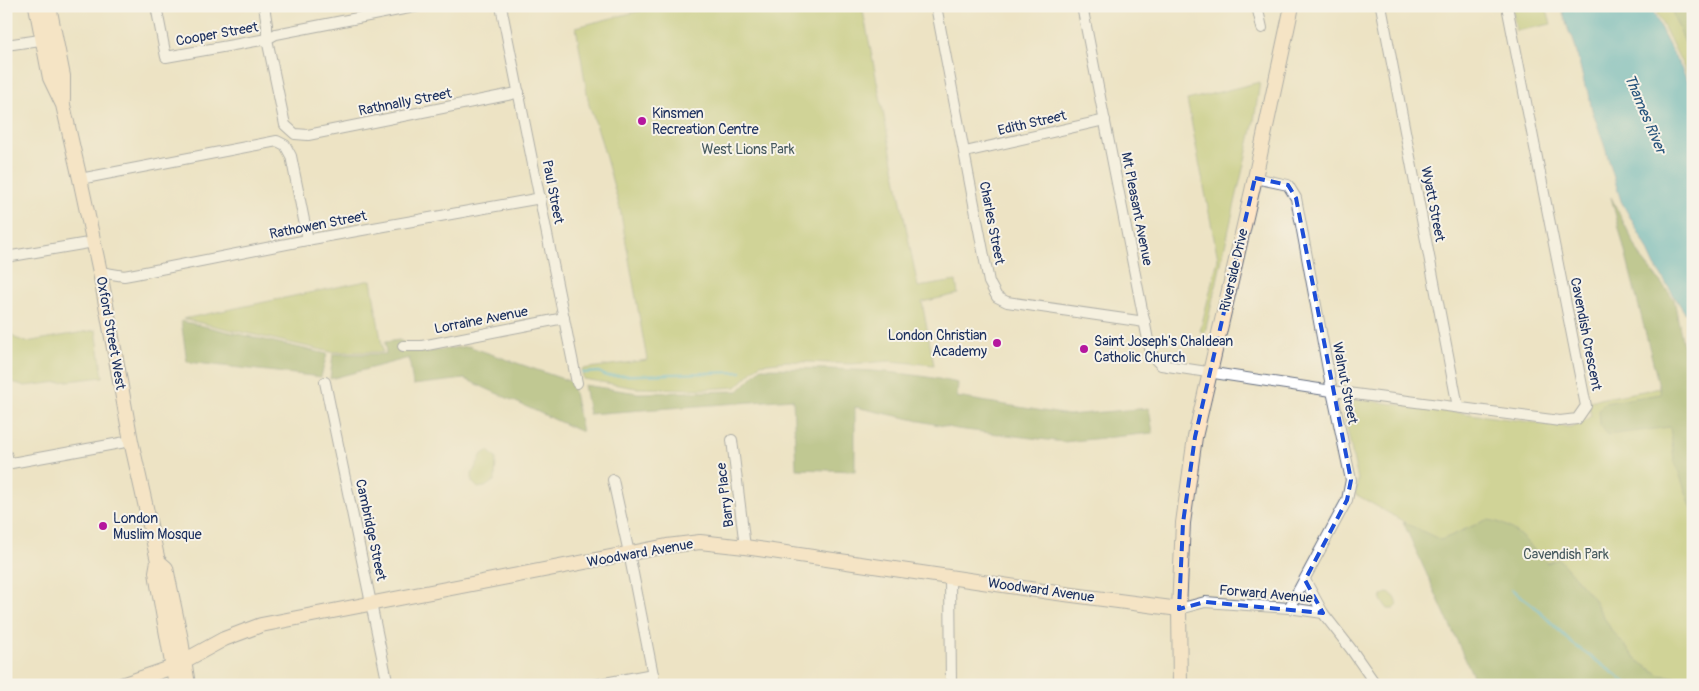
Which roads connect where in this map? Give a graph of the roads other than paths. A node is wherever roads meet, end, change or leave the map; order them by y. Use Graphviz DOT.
graph roads {
  1 [pos="36,6"];
  2 [pos="49,6"];
  3 [pos="156,6"];
  4 [pos="264,6"];
  5 [pos="419,6"];
  6 [pos="501,6"];
  7 [pos="936,6"];
  8 [pos="1082,6"];
  9 [pos="1257,6"];
  10 [pos="1292,6"];
  11 [pos="1381,6"];
  12 [pos="1507,6"];
  13 [pos="1262,28"];
  14 [pos="49,38"];
  15 [pos="267,39"];
  16 [pos="6,45"];
  17 [pos="518,92"];
  18 [pos="1105,120"];
  19 [pos="965,152"];
  20 [pos="1255,178"];
  21 [pos="80,179"];
  22 [pos="541,198"];
  23 [pos="308,240"];
  24 [pos="94,242"];
  25 [pos="6,257"];
  26 [pos="100,272"];
  27 [pos="564,318"];
  28 [pos="1145,322"];
  29 [pos="403,346"];
  30 [pos="1211,373"];
  31 [pos="325,382"];
  32 [pos="578,383"];
  33 [pos="1332,391"];
  34 [pos="1458,407"];
  35 [pos="732,440"];
  36 [pos="131,441"];
  37 [pos="7,460"];
  38 [pos="613,480"];
  39 [pos="745,548"];
  40 [pos="629,554"];
  41 [pos="950,578"];
  42 [pos="1305,580"];
  43 [pos="372,603"];
  44 [pos="1179,608"];
  45 [pos="1289,608"];
  46 [pos="1324,613"];
  47 [pos="178,664"];
  48 [pos="653,674"];
  49 [pos="122,685"];
  50 [pos="176,685"];
  51 [pos="188,685"];
  52 [pos="388,685"];
  53 [pos="594,685"];
  54 [pos="655,685"];
  55 [pos="951,685"];
  56 [pos="1180,685"];
  57 [pos="1376,685"];
  1 -- 14 [label="main road, Oxford Street West"];
  2 -- 14 [label="main road, Oxford Street West"];
  3 -- 15 [label="street, Cooper Street"];
  4 -- 15 [label="street"];
  5 -- 15 [label="street, Cooper Street"];
  6 -- 17 [label="street, Paul Street"];
  7 -- 19 [label="street, Charles Street"];
  8 -- 18 [label="street, Mt Pleasant Avenue"];
  9 -- 13 [label="street"];
  10 -- 20 [label="main road, Riverside Drive"];
  11 -- 34 [label="street, Wyatt Street"];
  12 -- 34 [label="street, Cavendish Crescent"];
  14 -- 16 [label="street"];
  14 -- 21 [label="main road, Oxford Street West"];
  15 -- 17 [label="street, Rathnally Street"];
  17 -- 22 [label="street, Paul Street"];
  18 -- 19 [label="street, Edith Street"];
  18 -- 28 [label="street, Mt Pleasant Avenue"];
  19 -- 28 [label="street, Charles Street"];
  20 -- 30 [label="main road, Riverside Drive"];
  20 -- 33 [label="street, Walnut Street"];
  21 -- 23 [label="street"];
  21 -- 24 [label="main road, Oxford Street West"];
  22 -- 23 [label="street, Rathowen Street"];
  22 -- 27 [label="street, Paul Street"];
  23 -- 26 [label="street, Rathowen Street"];
  24 -- 25 [label="street"];
  24 -- 26 [label="main road, Oxford Street West"];
  26 -- 36 [label="main road, Oxford Street West"];
  27 -- 29 [label="street, Lorraine Avenue"];
  27 -- 32 [label="street, Paul Street"];
  28 -- 30 [label="street, Mt Pleasant Avenue"];
  30 -- 33 [label="street, Cavendish Crescent"];
  30 -- 44 [label="main road, Riverside Drive"];
  31 -- 43 [label="street, Cambridge Street"];
  33 -- 34 [label="street, Cavendish Crescent"];
  33 -- 42 [label="street, Walnut Street"];
  35 -- 39 [label="street, Barry Place"];
  36 -- 37 [label="street"];
  36 -- 47 [label="main road, Oxford Street West"];
  38 -- 40 [label="street"];
  39 -- 40 [label="main road, Woodward Avenue"];
  39 -- 41 [label="main road, Woodward Avenue"];
  40 -- 43 [label="main road, Woodward Avenue"];
  40 -- 48 [label="street"];
  41 -- 44 [label="main road, Woodward Avenue"];
  41 -- 55 [label="street"];
  42 -- 45 [label="street, Walnut Street"];
  42 -- 46 [label="street"];
  43 -- 47 [label="main road, Woodward Avenue"];
  43 -- 52 [label="street, Cambridge Street"];
  44 -- 45 [label="street, Forward Avenue"];
  44 -- 56 [label="main road, Riverside Drive"];
  45 -- 46 [label="street, Forward Avenue"];
  46 -- 57 [label="street, Forward Avenue"];
  47 -- 49 [label="main road, Woodward Avenue"];
  47 -- 50 [label="main road, Oxford Street West"];
  47 -- 51 [label="main road, Oxford Street West"];
  48 -- 53 [label="street"];
  48 -- 54 [label="street"];
}
